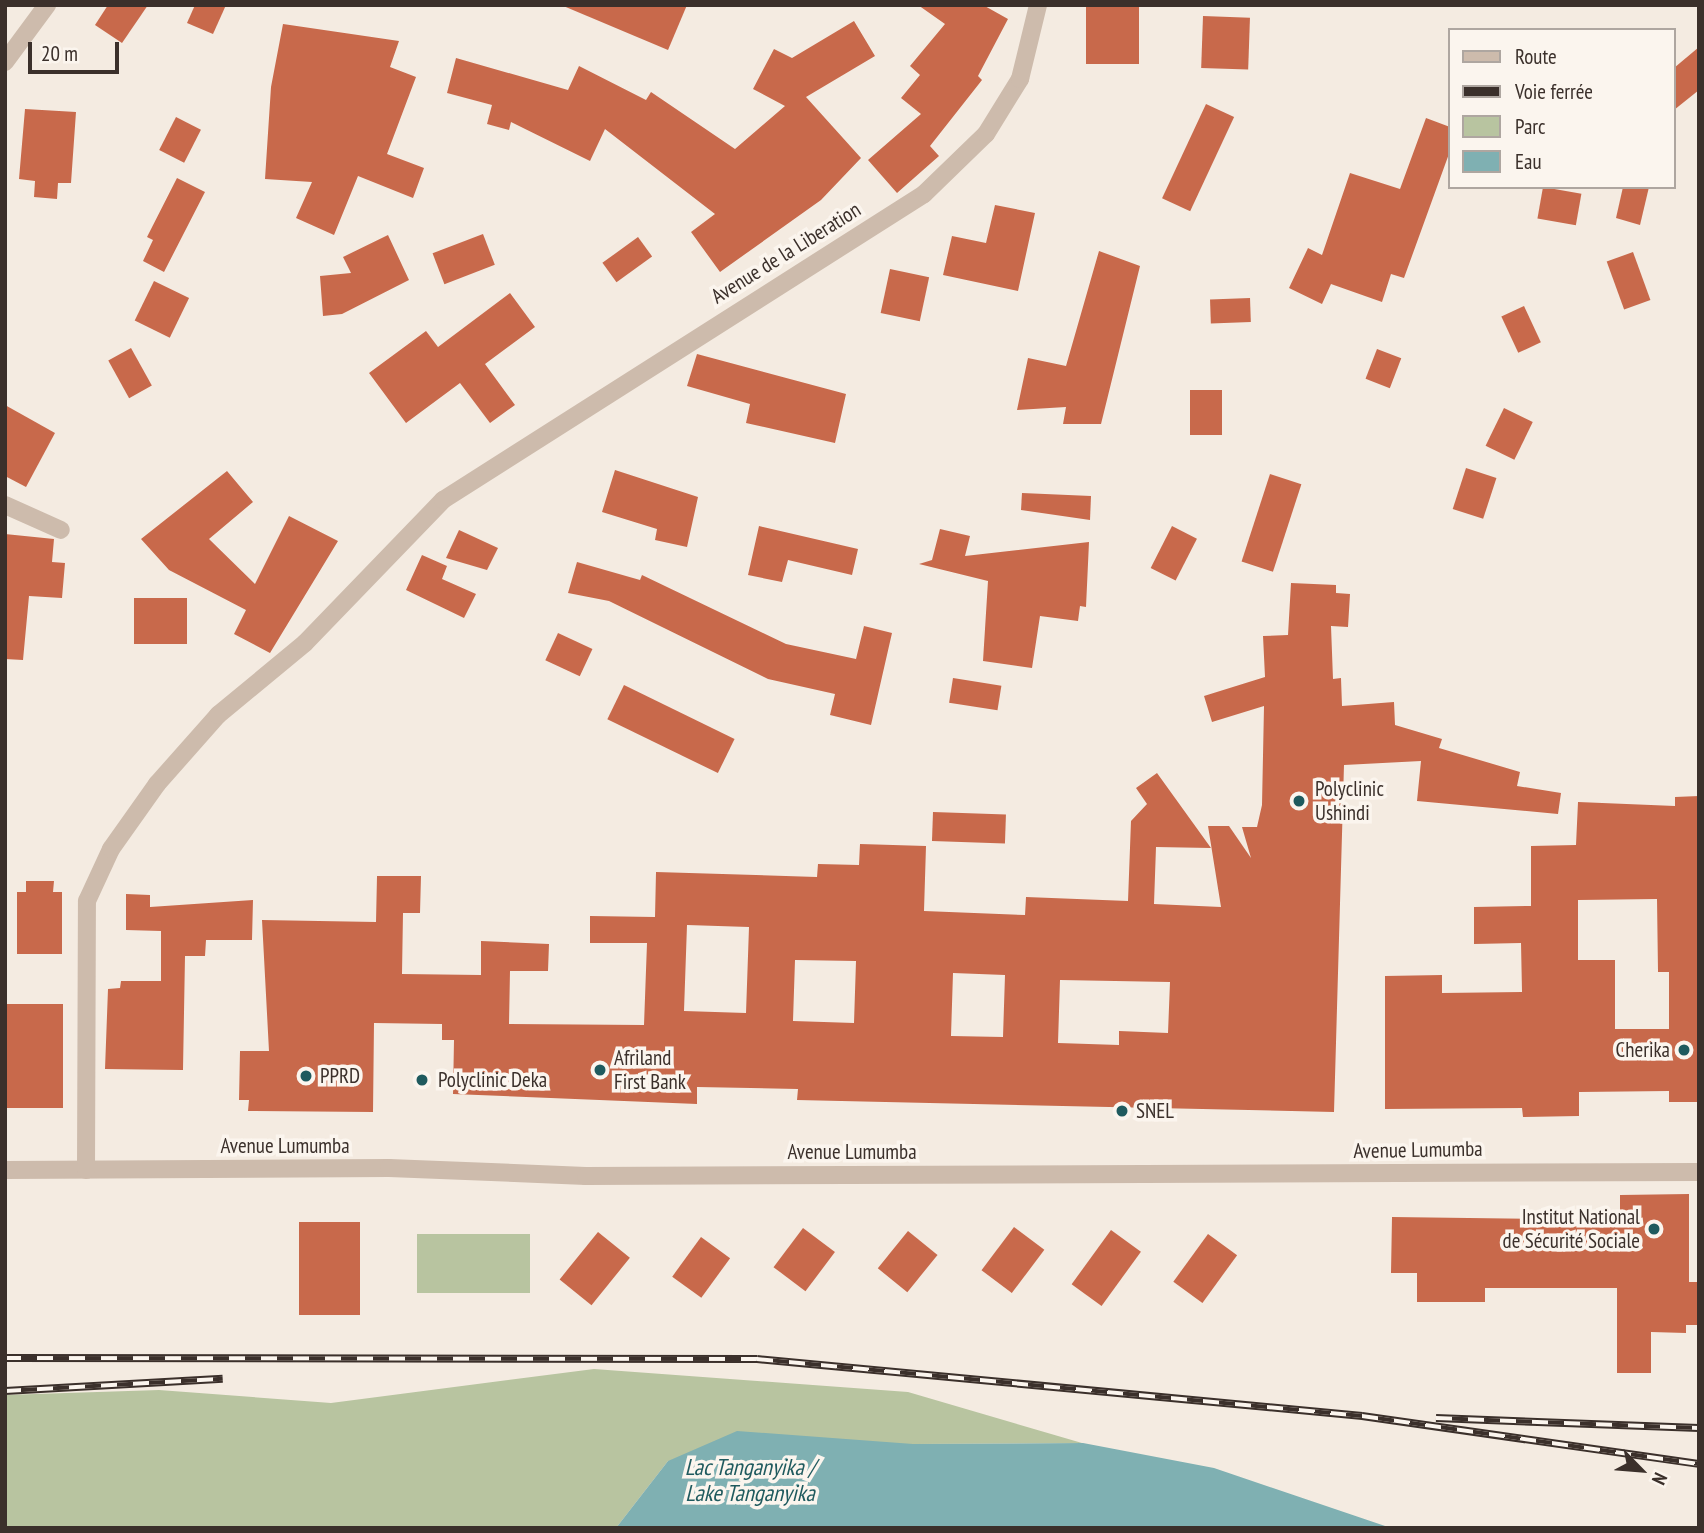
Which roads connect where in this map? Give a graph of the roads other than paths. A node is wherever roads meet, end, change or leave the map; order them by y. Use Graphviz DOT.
graph roads {
  1 [pos="47,5"];
  2 [pos="1038,5"];
  3 [pos="5,62"];
  4 [pos="5,505"];
  5 [pos="61,530"];
  6 [pos="5,1170"];
  7 [pos="86,1170"];
  8 [pos="1699,1172"];
  1 -- 3 [label="street"];
  2 -- 7 [label="street, Avenue de la Liberation"];
  4 -- 5 [label="street"];
  6 -- 7 [label="street, Avenue Lumumba"];
  7 -- 8 [label="street, Avenue Lumumba"];
}
